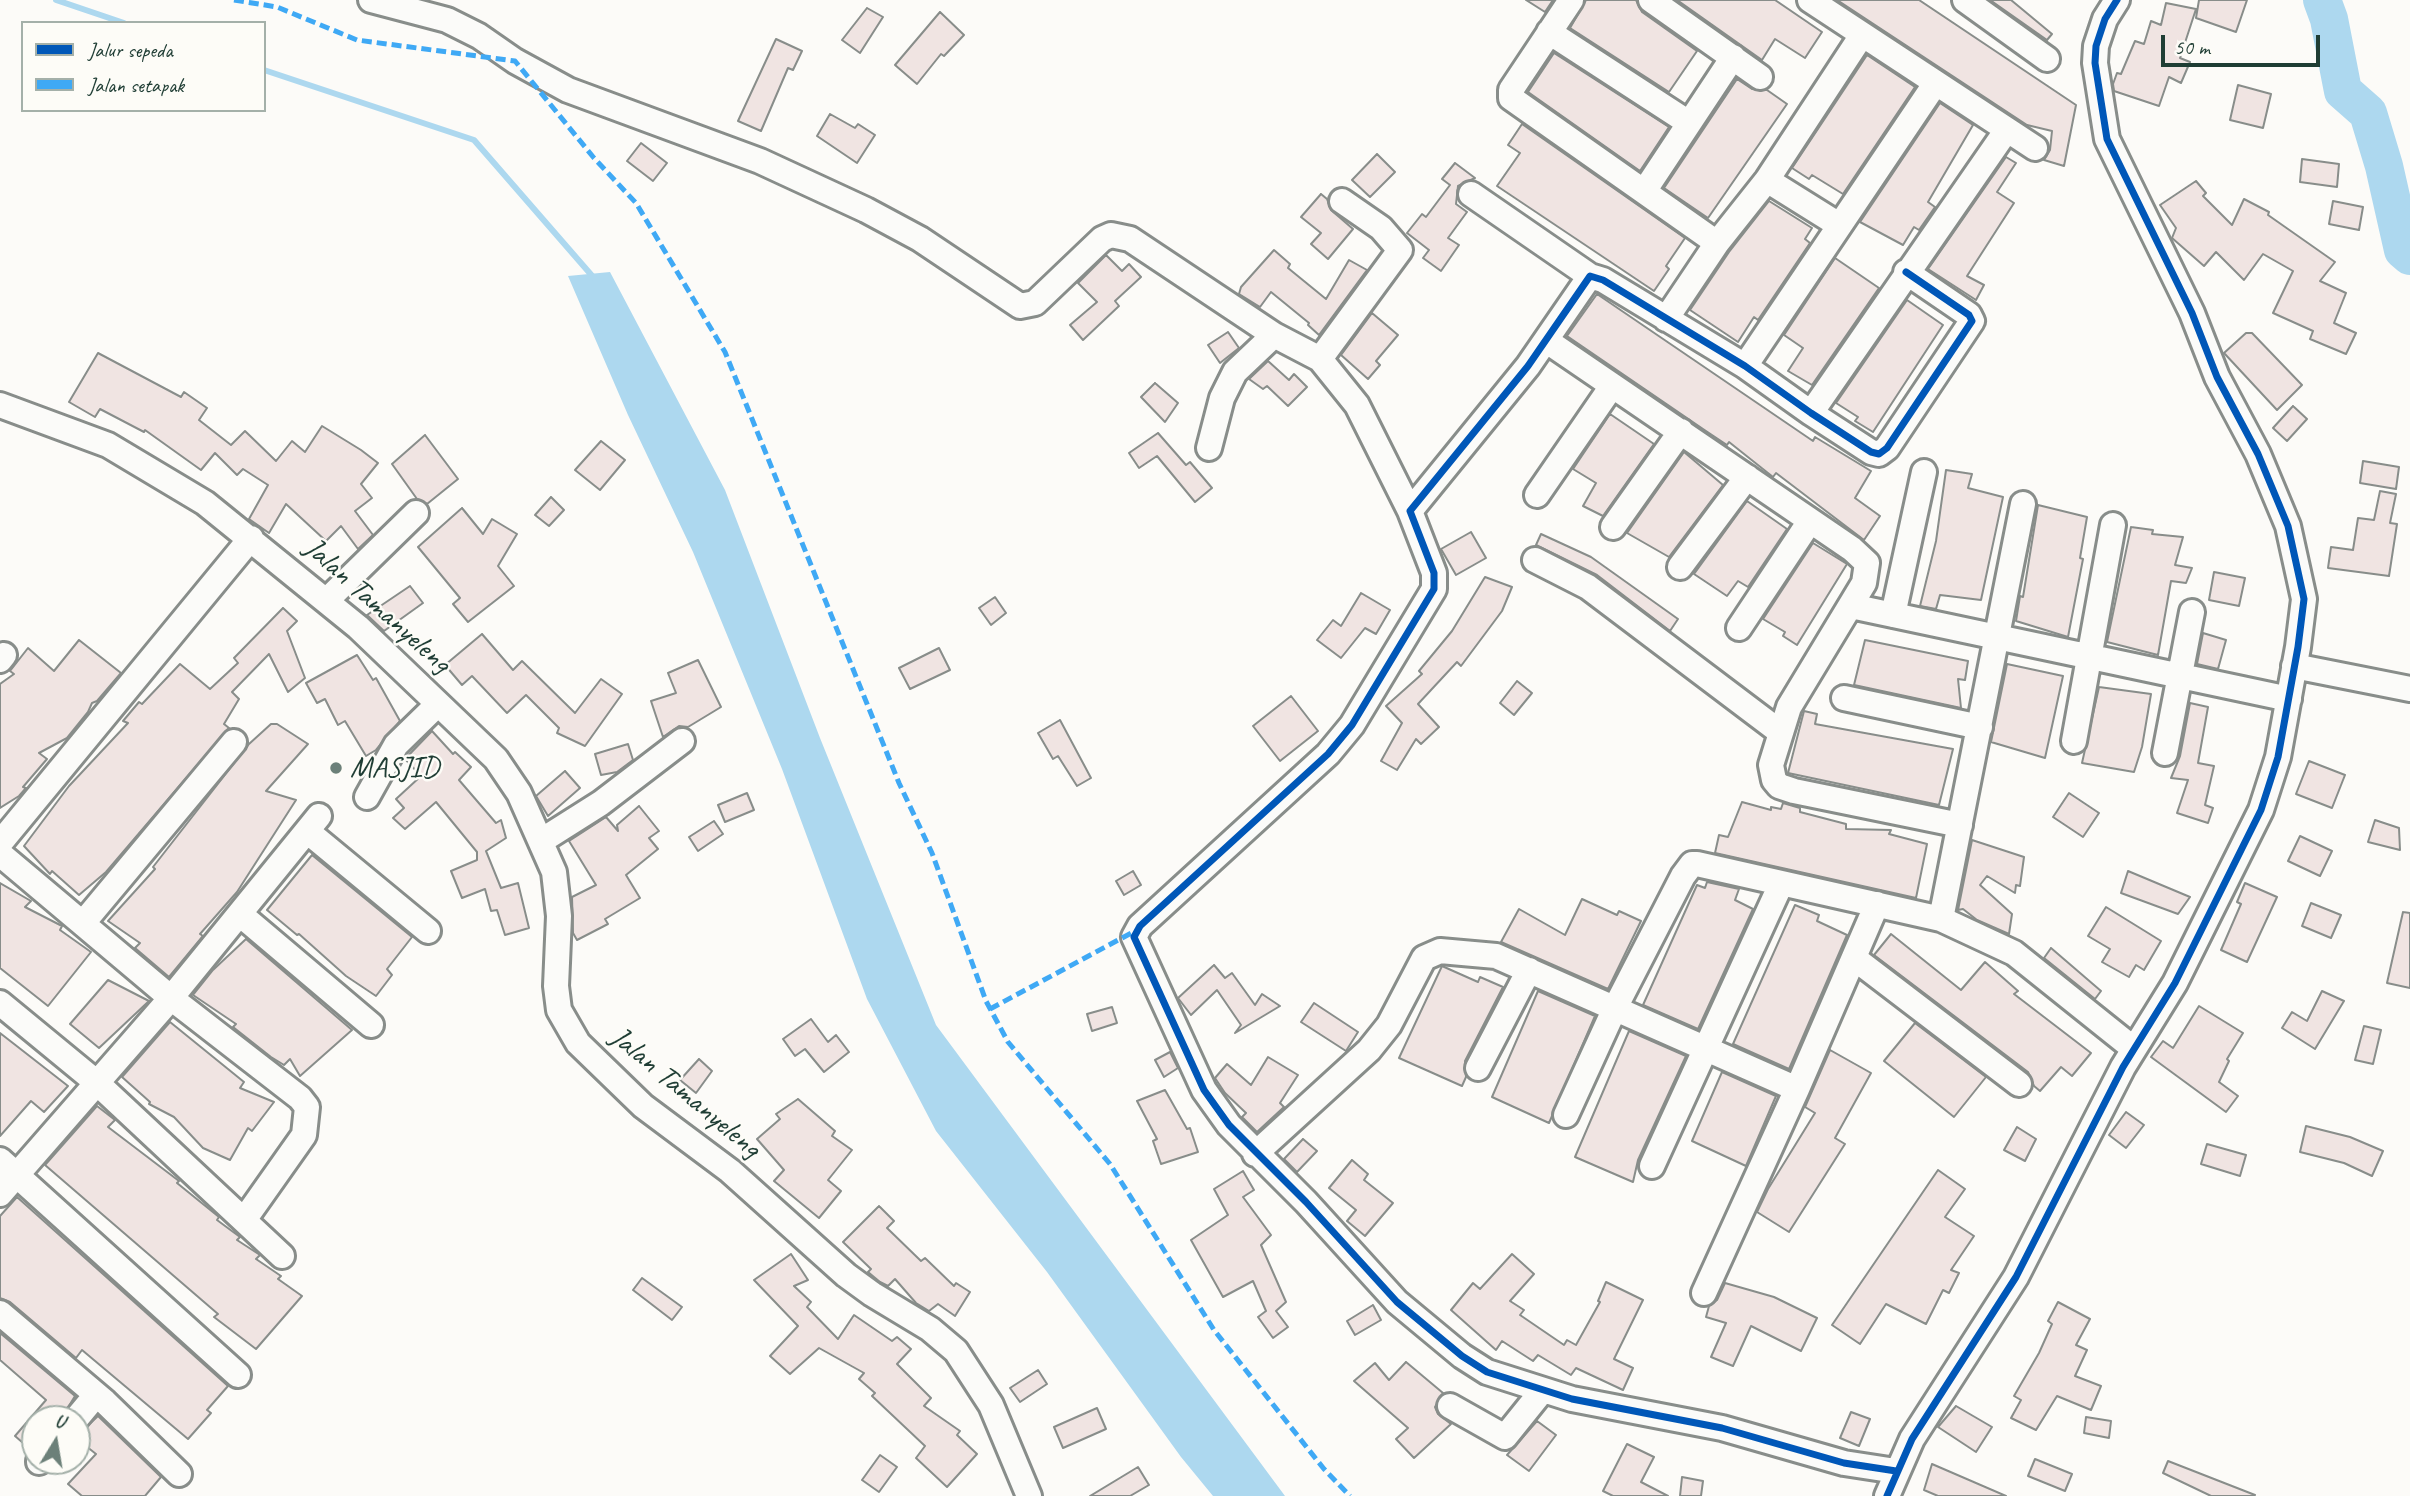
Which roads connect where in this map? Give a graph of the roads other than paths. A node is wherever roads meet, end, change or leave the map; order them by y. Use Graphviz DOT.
graph roads {
  1 [pos="371,0"];
  2 [pos="1571,0"];
  3 [pos="1651,0"];
  4 [pos="1810,0"];
  5 [pos="1965,0"];
  6 [pos="2117,0"];
  7 [pos="1549,32"];
  8 [pos="1862,35"];
  9 [pos="1733,57"];
  10 [pos="2047,59"];
  11 [pos="1760,77"];
  12 [pos="1935,84"];
  13 [pos="1689,123"];
  14 [pos="2006,131"];
  15 [pos="2035,148"];
  16 [pos="1767,180"];
  17 [pos="1644,190"];
  18 [pos="1471,194"];
  19 [pos="1342,201"];
  20 [pos="1839,225"];
  21 [pos="1717,243"];
  22 [pos="1906,272"];
  23 [pos="1590,276"];
  24 [pos="1666,319"];
  25 [pos="1274,335"];
  26 [pos="1546,341"];
  27 [pos="1320,359"];
  28 [pos="1745,366"];
  29 [pos="1612,386"];
  30 [pos="0,405"];
  31 [pos="1811,414"];
  32 [pos="1681,431"];
  33 [pos="1209,448"];
  34 [pos="1924,472"];
  35 [pos="1747,477"];
  36 [pos="1536,495"];
  37 [pos="2023,504"];
  38 [pos="1410,511"];
  39 [pos="416,513"];
  40 [pos="1810,521"];
  41 [pos="2113,525"];
  42 [pos="1613,527"];
  43 [pos="251,538"];
  44 [pos="1535,560"];
  45 [pos="1679,567"];
  46 [pos="327,600"];
  47 [pos="1851,606"];
  48 [pos="2192,612"];
  49 [pos="1893,615"];
  50 [pos="1740,628"];
  51 [pos="1998,638"];
  52 [pos="2090,656"];
  53 [pos="2294,666"];
  54 [pos="2180,674"];
  55 [pos="2410,689"];
  56 [pos="1844,698"];
  57 [pos="2289,699"];
  58 [pos="438,704"];
  59 [pos="1980,727"];
  60 [pos="1780,732"];
  61 [pos="682,741"];
  62 [pos="2074,741"];
  63 [pos="234,742"];
  64 [pos="2165,753"];
  65 [pos="367,797"];
  66 [pos="1960,825"];
  67 [pos="541,841"];
  68 [pos="0,843"];
  69 [pos="0,854"];
  70 [pos="1781,884"];
  71 [pos="1877,904"];
  72 [pos="242,915"];
  73 [pos="1941,919"];
  74 [pos="83,923"];
  75 [pos="428,930"];
  76 [pos="1854,958"];
  77 [pos="1529,970"];
  78 [pos="172,998"];
  79 [pos="0,1003"];
  80 [pos="1615,1008"];
  81 [pos="371,1025"];
  82 [pos="1707,1048"];
  83 [pos="2134,1049"];
  84 [pos="1478,1068"];
  85 [pos="96,1082"];
  86 [pos="2019,1084"];
  87 [pos="1797,1089"];
  88 [pos="1566,1115"];
  89 [pos="1255,1154"];
  90 [pos="1652,1166"];
  91 [pos="8,1167"];
  92 [pos="0,1194"];
  93 [pos="244,1220"];
  94 [pos="282,1256"];
  95 [pos="1704,1293"];
  96 [pos="0,1313"];
  97 [pos="238,1375"];
  98 [pos="1542,1391"];
  99 [pos="96,1395"];
  100 [pos="88,1405"];
  101 [pos="1450,1406"];
  102 [pos="1896,1471"];
  103 [pos="179,1474"];
  104 [pos="1029,1496"];
  105 [pos="1887,1496"];
  1 -- 25 [label="street"];
  2 -- 7 [label="street"];
  3 -- 9 [label="street"];
  4 -- 8 [label="street"];
  5 -- 10 [label="street"];
  6 -- 53 [label="street"];
  7 -- 13 [label="street"];
  7 -- 17 [label="street"];
  8 -- 12 [label="street"];
  8 -- 16 [label="street"];
  9 -- 11 [label="street"];
  9 -- 13 [label="street"];
  12 -- 14 [label="street"];
  12 -- 20 [label="street"];
  13 -- 17 [label="street"];
  14 -- 15 [label="street"];
  14 -- 22 [label="street"];
  16 -- 20 [label="street"];
  16 -- 21 [label="street"];
  17 -- 21 [label="street"];
  18 -- 23 [label="street"];
  19 -- 27 [label="street"];
  20 -- 28 [label="street"];
  21 -- 24 [label="street"];
  22 -- 31 [label="street"];
  22 -- 31 [label="street"];
  23 -- 24 [label="street"];
  23 -- 26 [label="street"];
  24 -- 28 [label="street"];
  25 -- 27 [label="street"];
  25 -- 33 [label="street"];
  26 -- 29 [label="street"];
  26 -- 38 [label="street"];
  27 -- 38 [label="street"];
  28 -- 31 [label="street"];
  29 -- 32 [label="street"];
  29 -- 36 [label="street"];
  30 -- 43 [label="street, Jalan Tamanyeleng"];
  32 -- 35 [label="street"];
  32 -- 42 [label="street"];
  34 -- 49 [label="street"];
  35 -- 40 [label="street"];
  35 -- 45 [label="street"];
  37 -- 51 [label="street"];
  38 -- 89 [label="street"];
  39 -- 46 [label="street"];
  40 -- 47 [label="street"];
  40 -- 50 [label="street"];
  41 -- 52 [label="street"];
  43 -- 46 [label="street, Jalan Tamanyeleng"];
  43 -- 68 [label="street"];
  44 -- 60 [label="street"];
  46 -- 58 [label="street, Jalan Tamanyeleng"];
  47 -- 49 [label="street"];
  47 -- 60 [label="street"];
  48 -- 54 [label="street"];
  49 -- 51 [label="street"];
  51 -- 52 [label="street"];
  51 -- 59 [label="street"];
  52 -- 54 [label="street"];
  52 -- 62 [label="street"];
  53 -- 55 [label="street"];
  53 -- 57 [label="street"];
  54 -- 57 [label="street"];
  54 -- 64 [label="street"];
  56 -- 59 [label="street"];
  57 -- 83 [label="street"];
  58 -- 65 [label="street"];
  58 -- 67 [label="street, Jalan Tamanyeleng"];
  59 -- 66 [label="street"];
  60 -- 66 [label="street"];
  61 -- 67 [label="street"];
  63 -- 74 [label="street"];
  66 -- 73 [label="street"];
  67 -- 104 [label="street, Jalan Tamanyeleng"];
  69 -- 74 [label="street"];
  70 -- 71 [label="street"];
  70 -- 80 [label="street"];
  70 -- 82 [label="street"];
  71 -- 73 [label="street"];
  71 -- 76 [label="street"];
  72 -- 75 [label="street"];
  72 -- 78 [label="street"];
  72 -- 81 [label="street"];
  73 -- 83 [label="street"];
  74 -- 78 [label="street"];
  76 -- 86 [label="street"];
  76 -- 87 [label="street"];
  77 -- 80 [label="street"];
  77 -- 84 [label="street"];
  77 -- 89 [label="street"];
  78 -- 85 [label="street"];
  78 -- 93 [label="street"];
  79 -- 85 [label="street"];
  80 -- 82 [label="street"];
  80 -- 88 [label="street"];
  82 -- 87 [label="street"];
  82 -- 90 [label="street"];
  83 -- 102 [label="street"];
  85 -- 91 [label="street"];
  85 -- 93 [label="street"];
  87 -- 95 [label="street"];
  89 -- 98 [label="street"];
  91 -- 92 [label="street"];
  91 -- 97 [label="street"];
  93 -- 94 [label="street"];
  96 -- 99 [label="street"];
  98 -- 101 [label="street"];
  98 -- 102 [label="street"];
  99 -- 100 [label="street"];
  99 -- 103 [label="street"];
  102 -- 105 [label="street"];
}
